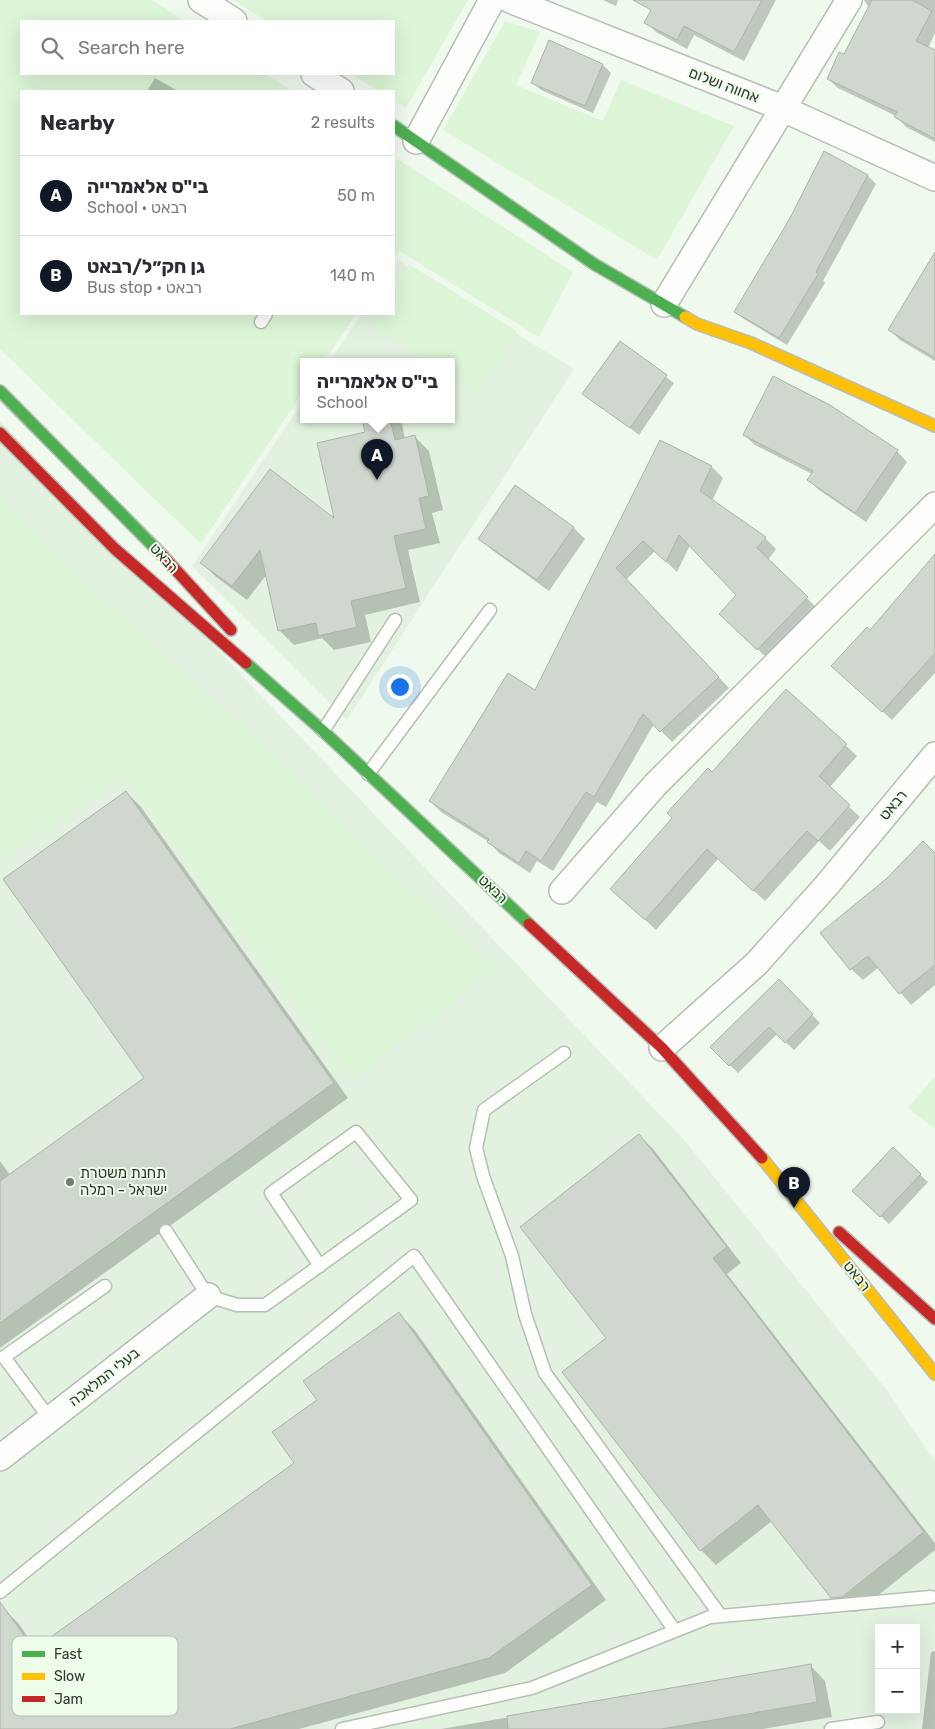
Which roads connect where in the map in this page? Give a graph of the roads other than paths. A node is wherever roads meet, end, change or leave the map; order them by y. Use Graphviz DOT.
graph roads {
  1 [pos="201,0"];
  2 [pos="492,0"];
  3 [pos="510,0"];
  4 [pos="849,0"];
  5 [pos="232,20"];
  6 [pos="316,75"];
  7 [pos="338,90"];
  8 [pos="784,109"];
  9 [pos="395,127"];
  10 [pos="416,141"];
  11 [pos="935,178"];
  12 [pos="664,304"];
  13 [pos="0,391"];
  14 [pos="935,426"];
  15 [pos="0,433"];
  16 [pos="935,505"];
  17 [pos="490,610"];
  18 [pos="395,620"];
  19 [pos="323,731"];
  20 [pos="935,755"];
  21 [pos="368,774"];
  22 [pos="562,891"];
  23 [pos="662,1048"];
  24 [pos="564,1054"];
  25 [pos="779,1177"];
  26 [pos="166,1231"];
  27 [pos="320,1266"];
  28 [pos="105,1286"];
  29 [pos="208,1296"];
  30 [pos="935,1319"];
  31 [pos="935,1374"];
  32 [pos="50,1419"];
  33 [pos="0,1458"];
  34 [pos="0,1592"];
  35 [pos="931,1597"];
  36 [pos="720,1616"];
  37 [pos="675,1631"];
  38 [pos="878,1722"];
  39 [pos="342,1729"];
  40 [pos="831,1729"];
  1 -- 5 [label="street"];
  2 -- 10 [label="street"];
  3 -- 8 [label="street, אחווה ושלום"];
  4 -- 8 [label="street"];
  6 -- 7 [label="street"];
  8 -- 11 [label="street, אחווה ושלום"];
  8 -- 12 [label="street"];
  9 -- 10 [label="street"];
  10 -- 12 [label="street"];
  12 -- 14 [label="street"];
  13 -- 19 [label="street, רבאט"];
  15 -- 19 [label="street, רבאט"];
  16 -- 22 [label="street"];
  17 -- 21 [label="lane"];
  18 -- 19 [label="lane"];
  19 -- 21 [label="street, רבאט"];
  20 -- 23 [label="street, רבאט"];
  21 -- 23 [label="street, רבאט"];
  23 -- 25 [label="street, רבאט"];
  24 -- 36 [label="lane"];
  25 -- 30 [label="street, רבאט"];
  25 -- 31 [label="street, רבאט"];
  26 -- 29 [label="lane"];
  27 -- 27 [label="lane"];
  27 -- 29 [label="lane"];
  28 -- 32 [label="lane"];
  29 -- 32 [label="street, בעלי המלאכה"];
  32 -- 33 [label="street, בעלי המלאכה"];
  34 -- 37 [label="lane"];
  35 -- 36 [label="lane"];
  36 -- 37 [label="lane"];
  37 -- 39 [label="lane"];
  38 -- 40 [label="lane"];
}
